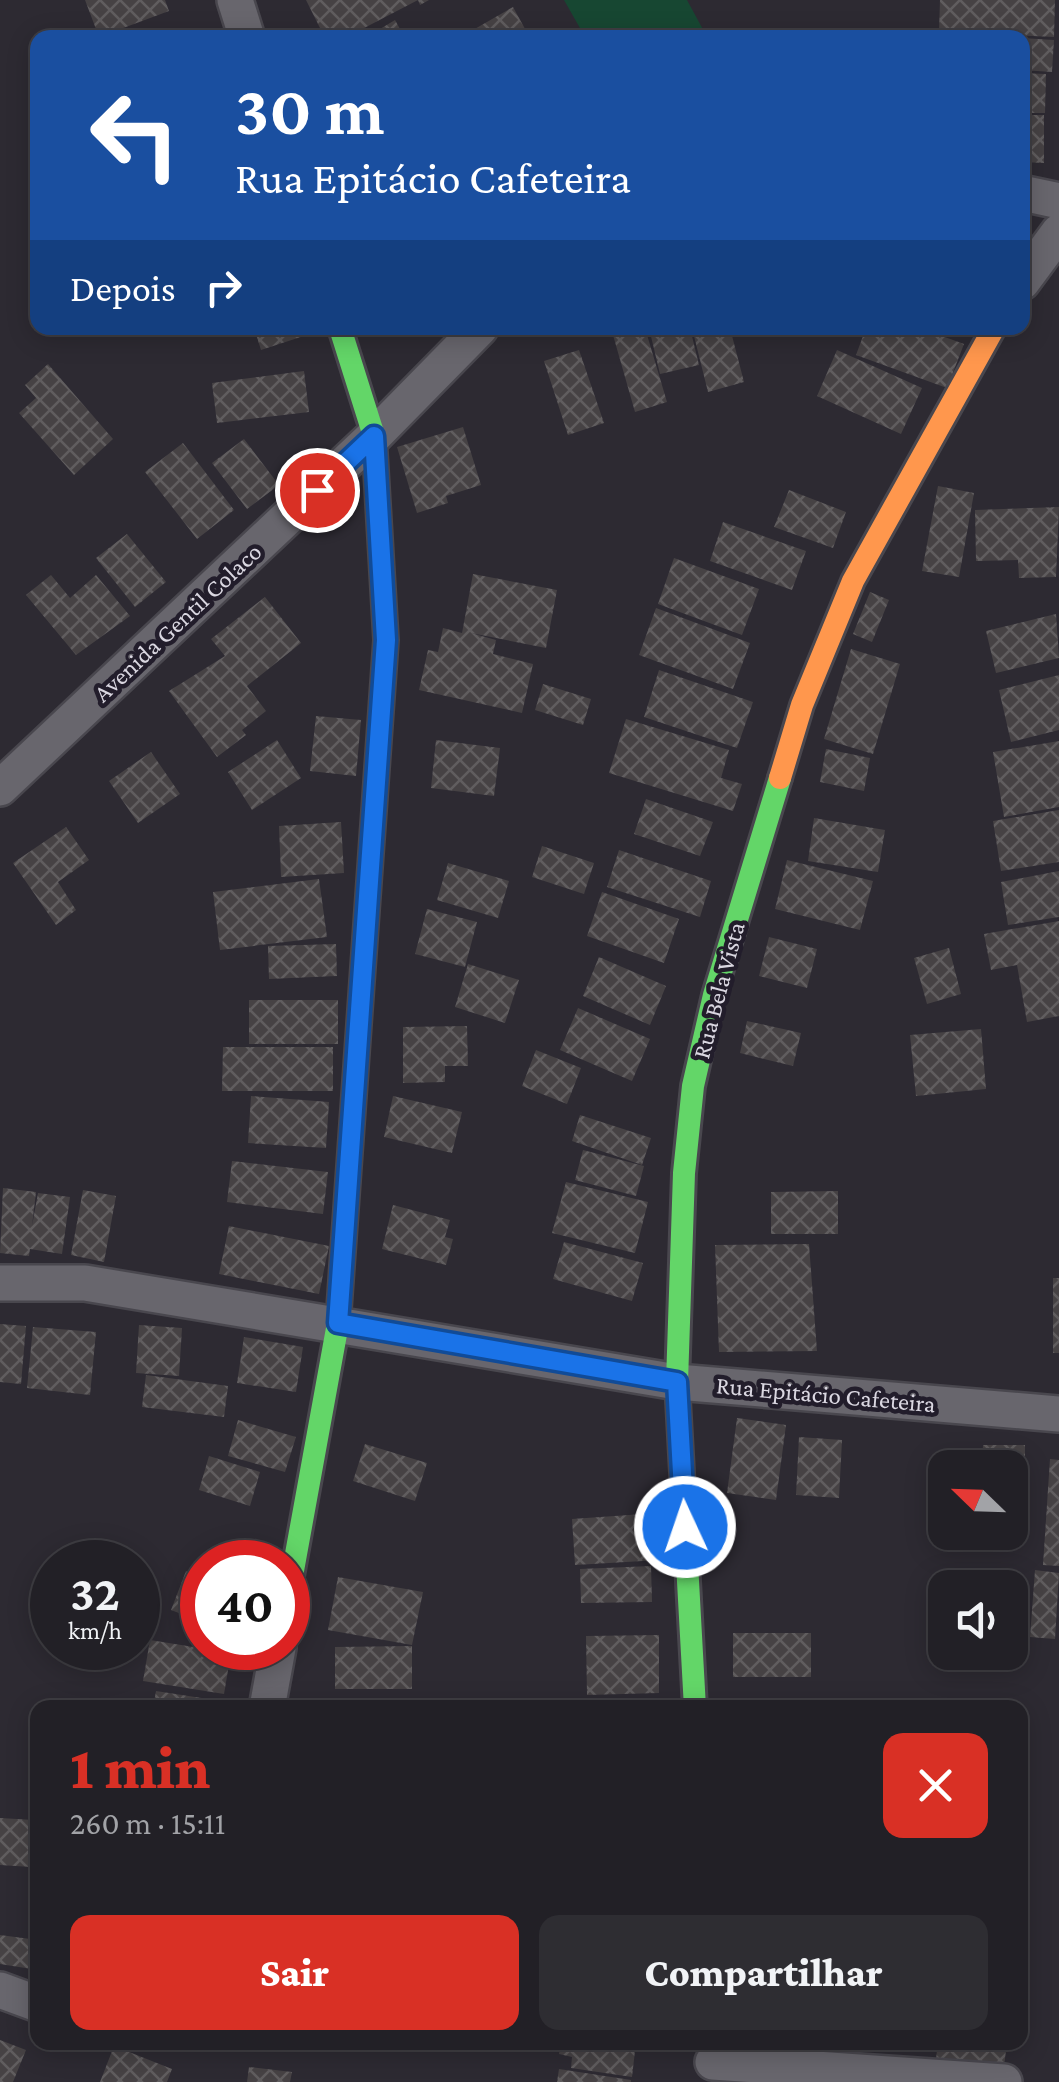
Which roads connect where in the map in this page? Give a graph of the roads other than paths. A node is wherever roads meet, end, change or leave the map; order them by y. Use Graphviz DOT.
graph roads {
  1 [pos="235,0"];
  2 [pos="244,30"];
  3 [pos="1030,195"];
  4 [pos="1059,200"];
  5 [pos="1059,232"];
  6 [pos="1030,271"];
  7 [pos="342,335"];
  8 [pos="473,335"];
  9 [pos="990,335"];
  10 [pos="374,436"];
  11 [pos="0,788"];
  12 [pos="0,1282"];
  13 [pos="338,1323"];
  14 [pos="677,1382"];
  15 [pos="1059,1414"];
  16 [pos="299,1540"];
  17 [pos="274,1670"];
  18 [pos="268,1700"];
  19 [pos="694,1700"];
  20 [pos="0,1990"];
  21 [pos="30,2001"];
  22 [pos="713,2062"];
  23 [pos="1004,2082"];
  1 -- 2 [label="street"];
  3 -- 4 [label="street"];
  5 -- 6 [label="street"];
  7 -- 10 [label="street"];
  8 -- 10 [label="street, Avenida Gentil Colaco"];
  9 -- 14 [label="street, Rua Bela Vista"];
  10 -- 11 [label="street, Avenida Gentil Colaco"];
  10 -- 13 [label="street"];
  12 -- 13 [label="street, Rua Epitácio Cafeteira"];
  13 -- 14 [label="street, Rua Epitácio Cafeteira"];
  13 -- 16 [label="street"];
  14 -- 15 [label="street, Rua Epitácio Cafeteira"];
  14 -- 19 [label="street, Rua Bela Vista"];
  17 -- 18 [label="street"];
  20 -- 21 [label="street"];
  22 -- 23 [label="street"];
}
